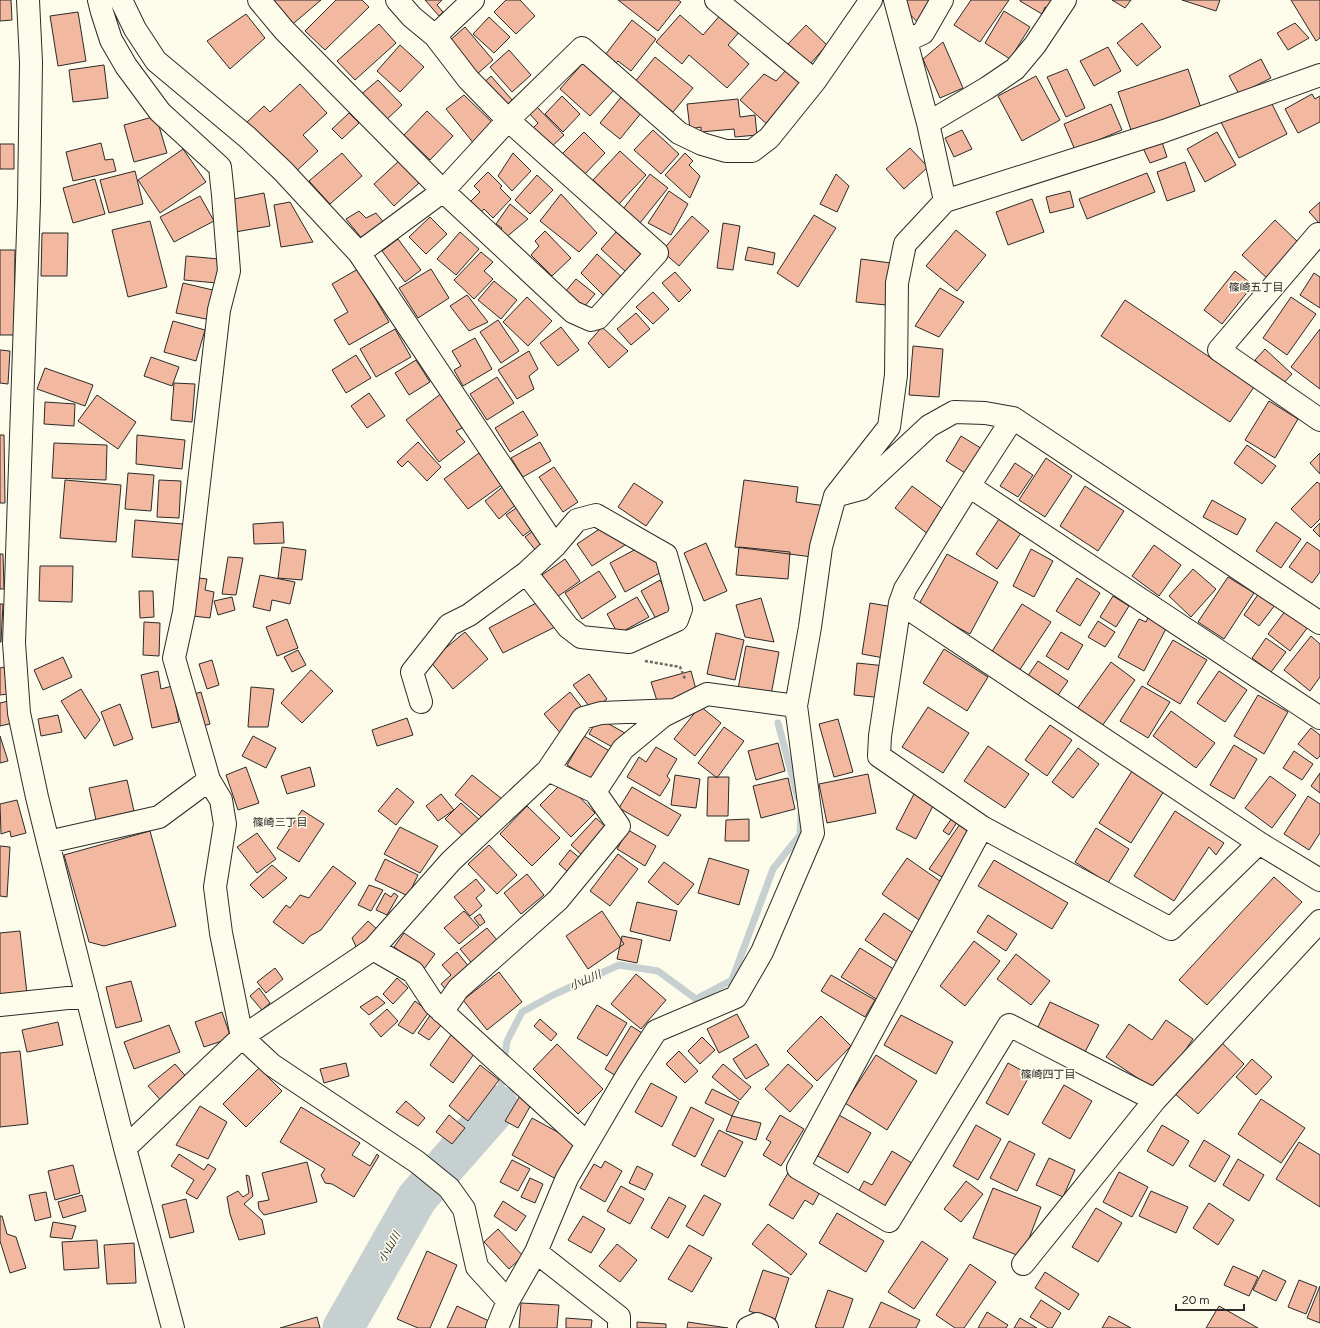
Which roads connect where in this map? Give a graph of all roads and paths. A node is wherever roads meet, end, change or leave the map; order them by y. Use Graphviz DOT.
graph roads {
  1 [pos="28,0"];
  2 [pos="99,0"];
  3 [pos="121,0"];
  4 [pos="259,0"];
  5 [pos="397,0"];
  6 [pos="473,0"];
  7 [pos="716,0"];
  8 [pos="871,0"];
  9 [pos="895,0"];
  10 [pos="942,0"];
  11 [pos="1065,0"];
  12 [pos="435,36"];
  13 [pos="906,41"];
  14 [pos="1320,75"];
  15 [pos="814,81"];
  16 [pos="508,120"];
  17 [pos="928,123"];
  18 [pos="443,191"];
  19 [pos="945,201"];
  20 [pos="1320,236"];
  21 [pos="359,253"];
  22 [pos="1013,418"];
  23 [pos="1320,420"];
  24 [pos="969,486"];
  25 [pos="836,496"];
  26 [pos="8,537"];
  27 [pos="554,546"];
  28 [pos="526,573"];
  29 [pos="900,603"];
  30 [pos="1320,623"];
  31 [pos="629,642"];
  32 [pos="421,702"];
  33 [pos="684,705"];
  34 [pos="796,706"];
  35 [pos="1320,718"];
  36 [pos="548,770"];
  37 [pos="209,780"];
  38 [pos="595,792"];
  39 [pos="982,827"];
  40 [pos="48,842"];
  41 [pos="1259,843"];
  42 [pos="1320,880"];
  43 [pos="1320,921"];
  44 [pos="373,949"];
  45 [pos="87,996"];
  46 [pos="0,1005"];
  47 [pos="442,1012"];
  48 [pos="242,1037"];
  49 [pos="1155,1100"];
  50 [pos="587,1143"];
  51 [pos="125,1148"];
  52 [pos="536,1252"];
  53 [pos="1023,1264"];
  54 [pos="508,1301"];
  55 [pos="173,1328"];
  56 [pos="497,1328"];
  57 [pos="619,1328"];
  58 [pos="748,1328"];
  59 [pos="767,1328"];
  1 -- 26 [label="street"];
  2 -- 37 [label="street"];
  3 -- 21 [label="street"];
  4 -- 18 [label="street"];
  5 -- 12 [label="street"];
  6 -- 12 [label="street"];
  7 -- 15 [label="street"];
  8 -- 15 [label="street"];
  9 -- 13 [label="street"];
  10 -- 13 [label="street"];
  11 -- 17 [label="street"];
  12 -- 16 [label="street"];
  13 -- 17 [label="street"];
  14 -- 19 [label="street"];
  15 -- 16 [label="street"];
  16 -- 18 [label="street"];
  16 -- 18 [label="street"];
  17 -- 19 [label="street"];
  18 -- 21 [label="street"];
  19 -- 25 [label="street"];
  20 -- 23 [label="street"];
  21 -- 27 [label="street"];
  22 -- 24 [label="street"];
  22 -- 25 [label="street"];
  22 -- 30 [label="street"];
  24 -- 29 [label="street"];
  24 -- 35 [label="street"];
  25 -- 34 [label="street"];
  26 -- 40 [label="street"];
  27 -- 28 [label="street"];
  27 -- 31 [label="street"];
  28 -- 31 [label="street"];
  28 -- 32 [label="street"];
  29 -- 39 [label="street"];
  29 -- 41 [label="street"];
  31 -- 33 [label="path"];
  33 -- 34 [label="street"];
  33 -- 36 [label="street"];
  33 -- 38 [label="street"];
  34 -- 50 [label="street"];
  36 -- 38 [label="street"];
  36 -- 44 [label="street"];
  37 -- 40 [label="street"];
  37 -- 48 [label="street"];
  38 -- 47 [label="street"];
  39 -- 41 [label="street"];
  39 -- 49 [label="street"];
  40 -- 45 [label="street"];
  41 -- 42 [label="street"];
  43 -- 49 [label="street"];
  44 -- 47 [label="street"];
  44 -- 48 [label="street"];
  45 -- 46 [label="street"];
  45 -- 51 [label="street"];
  47 -- 50 [label="street"];
  48 -- 51 [label="street"];
  48 -- 54 [label="street"];
  49 -- 53 [label="street"];
  50 -- 52 [label="street"];
  51 -- 55 [label="street"];
  52 -- 54 [label="street"];
  52 -- 57 [label="street"];
  54 -- 56 [label="street"];
  58 -- 59 [label="street"];
}
